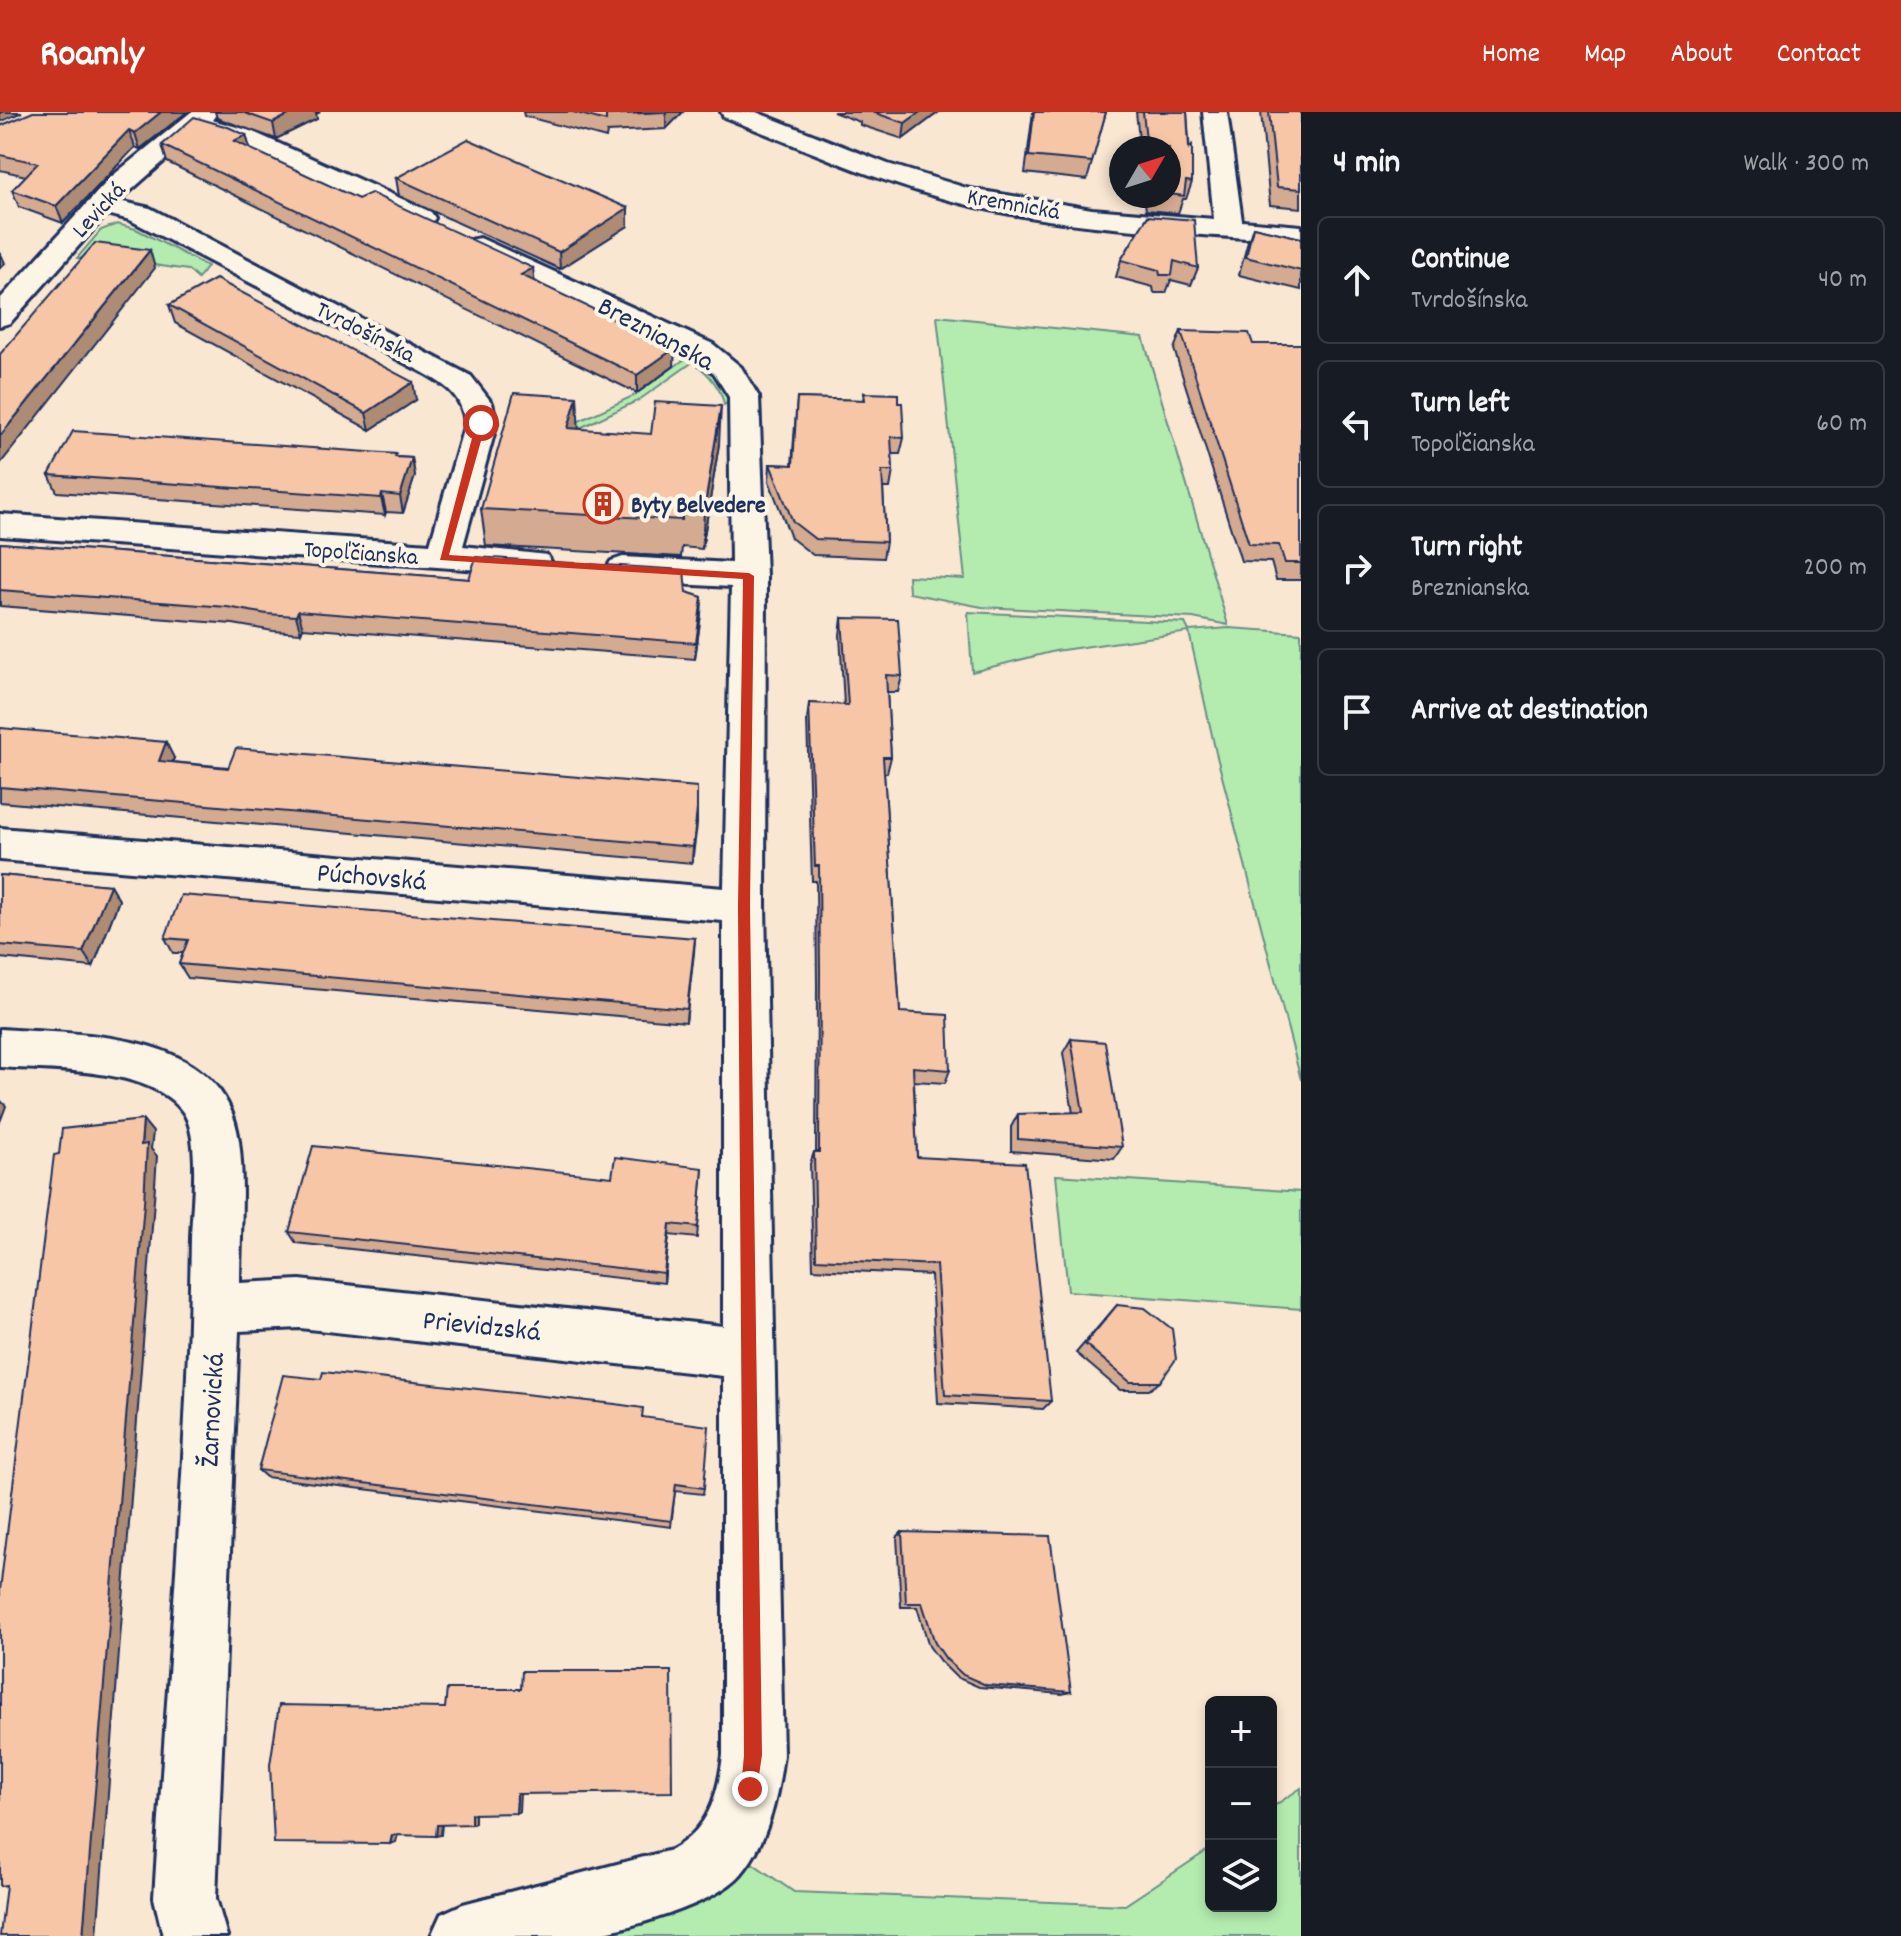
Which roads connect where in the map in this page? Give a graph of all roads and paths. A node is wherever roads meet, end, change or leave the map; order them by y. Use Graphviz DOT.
graph roads {
  1 [pos="1215,112"];
  2 [pos="739,113"];
  3 [pos="200,117"];
  4 [pos="100,204"];
  5 [pos="1229,227"];
  6 [pos="1301,234"];
  7 [pos="0,317"];
  8 [pos="0,525"];
  9 [pos="443,558"];
  10 [pos="736,575"];
  11 [pos="0,844"];
  12 [pos="744,906"];
  13 [pos="0,1048"];
  14 [pos="215,1308"];
  15 [pos="749,1354"];
  16 [pos="195,1936"];
  17 [pos="463,1936"];
  1 -- 5 [label="street"];
  2 -- 5 [label="street, Kremnická"];
  3 -- 4 [label="street, Levická"];
  3 -- 10 [label="street, Breznianska"];
  4 -- 7 [label="street, Levická"];
  4 -- 9 [label="street, Tvrdošínska"];
  5 -- 6 [label="street, Kremnická"];
  8 -- 9 [label="street, Topoľčianska"];
  9 -- 10 [label="street, Topoľčianska"];
  10 -- 12 [label="street, Breznianska"];
  11 -- 12 [label="street, Púchovská"];
  12 -- 15 [label="street, Breznianska"];
  13 -- 14 [label="street, Žarnovická"];
  14 -- 15 [label="street, Prievidzská"];
  14 -- 16 [label="street, Žarnovická"];
  15 -- 17 [label="street, Breznianska"];
}
